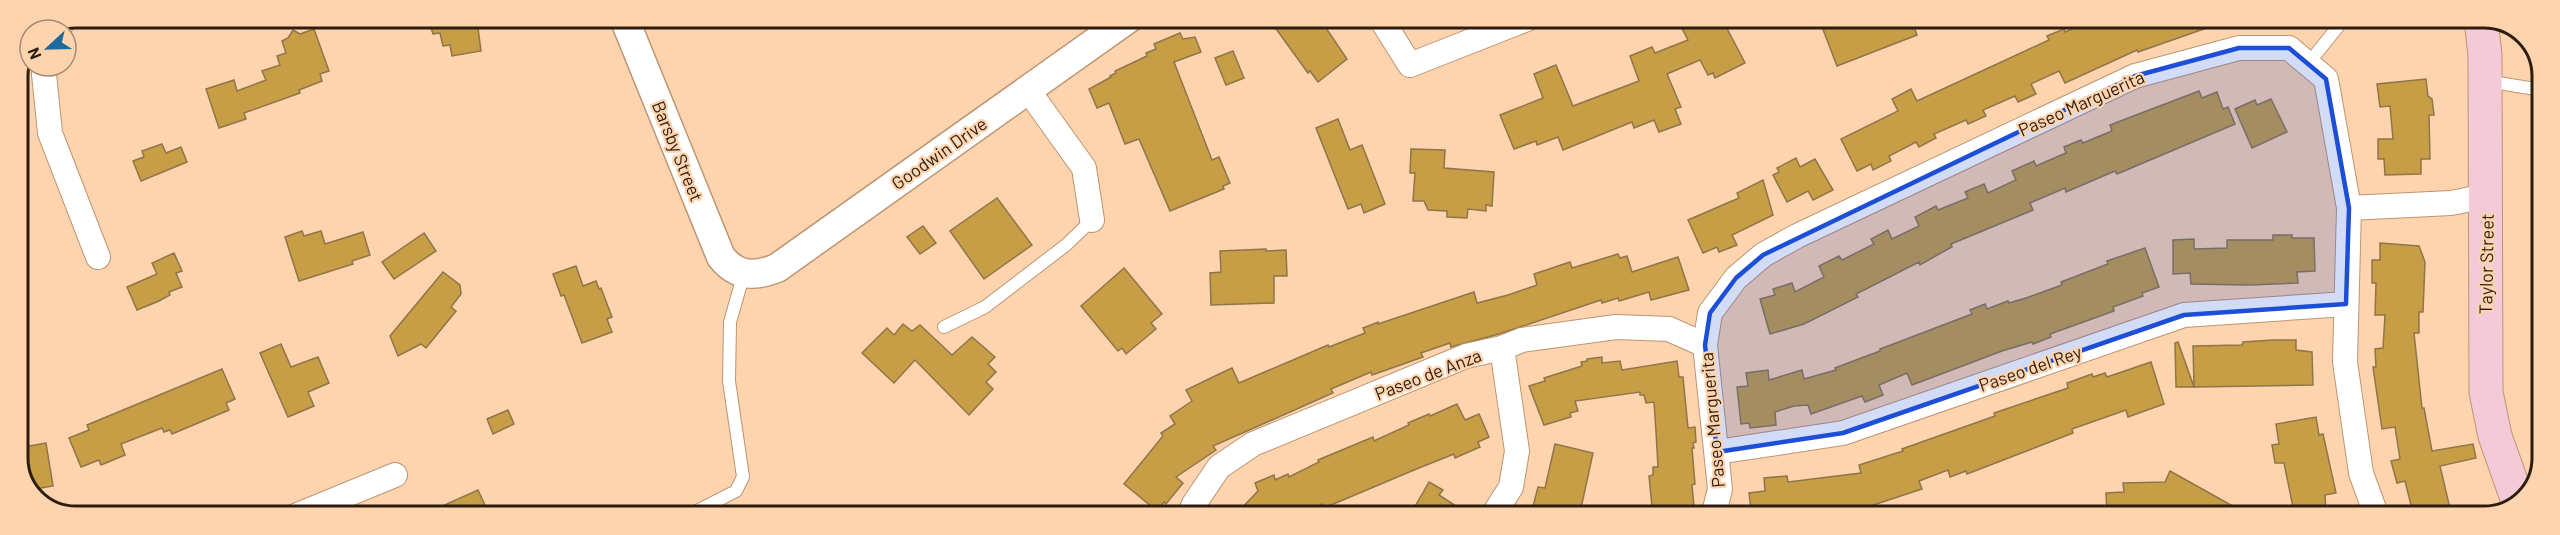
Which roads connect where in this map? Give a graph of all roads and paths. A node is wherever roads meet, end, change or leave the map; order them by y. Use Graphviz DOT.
graph roads {
  1 [pos="628,29"];
  2 [pos="1114,29"];
  3 [pos="1387,29"];
  4 [pos="1502,29"];
  5 [pos="2336,29"];
  6 [pos="2482,29"];
  7 [pos="2308,64"];
  8 [pos="44,78"];
  9 [pos="2486,81"];
  10 [pos="2531,88"];
  11 [pos="1028,90"];
  12 [pos="2486,196"];
  13 [pos="2349,208"];
  14 [pos="1092,220"];
  15 [pos="98,257"];
  16 [pos="744,273"];
  17 [pos="2346,304"];
  18 [pos="944,327"];
  19 [pos="1705,345"];
  20 [pos="1502,348"];
  21 [pos="1717,452"];
  22 [pos="395,475"];
  23 [pos="2516,494"];
  24 [pos="321,506"];
  25 [pos="706,506"];
  26 [pos="1193,506"];
  27 [pos="1499,506"];
  28 [pos="1716,506"];
  29 [pos="2373,506"];
  1 -- 16 [label="street, Barsby Street"];
  2 -- 11 [label="street, Goodwin Drive"];
  3 -- 4 [label="street"];
  5 -- 7 [label="lane"];
  6 -- 9 [label="main road, Taylor Street"];
  7 -- 13 [label="street, Paseo Marguerita"];
  7 -- 19 [label="street, Paseo Marguerita"];
  8 -- 15 [label="street"];
  9 -- 10 [label="lane"];
  9 -- 12 [label="main road, Taylor Street"];
  11 -- 14 [label="street"];
  11 -- 16 [label="street, Goodwin Drive"];
  12 -- 13 [label="street"];
  12 -- 23 [label="main road, Taylor Street"];
  13 -- 17 [label="street, Paseo Marguerita"];
  14 -- 18 [label="lane"];
  16 -- 25 [label="lane"];
  17 -- 21 [label="street, Paseo del Rey"];
  17 -- 29 [label="street, Paseo Marguerita"];
  19 -- 20 [label="street, Paseo de Anza"];
  19 -- 21 [label="street, Paseo Marguerita"];
  20 -- 26 [label="street, Paseo de Anza"];
  20 -- 27 [label="street"];
  21 -- 28 [label="street, Paseo Marguerita"];
  22 -- 24 [label="street"];
}
